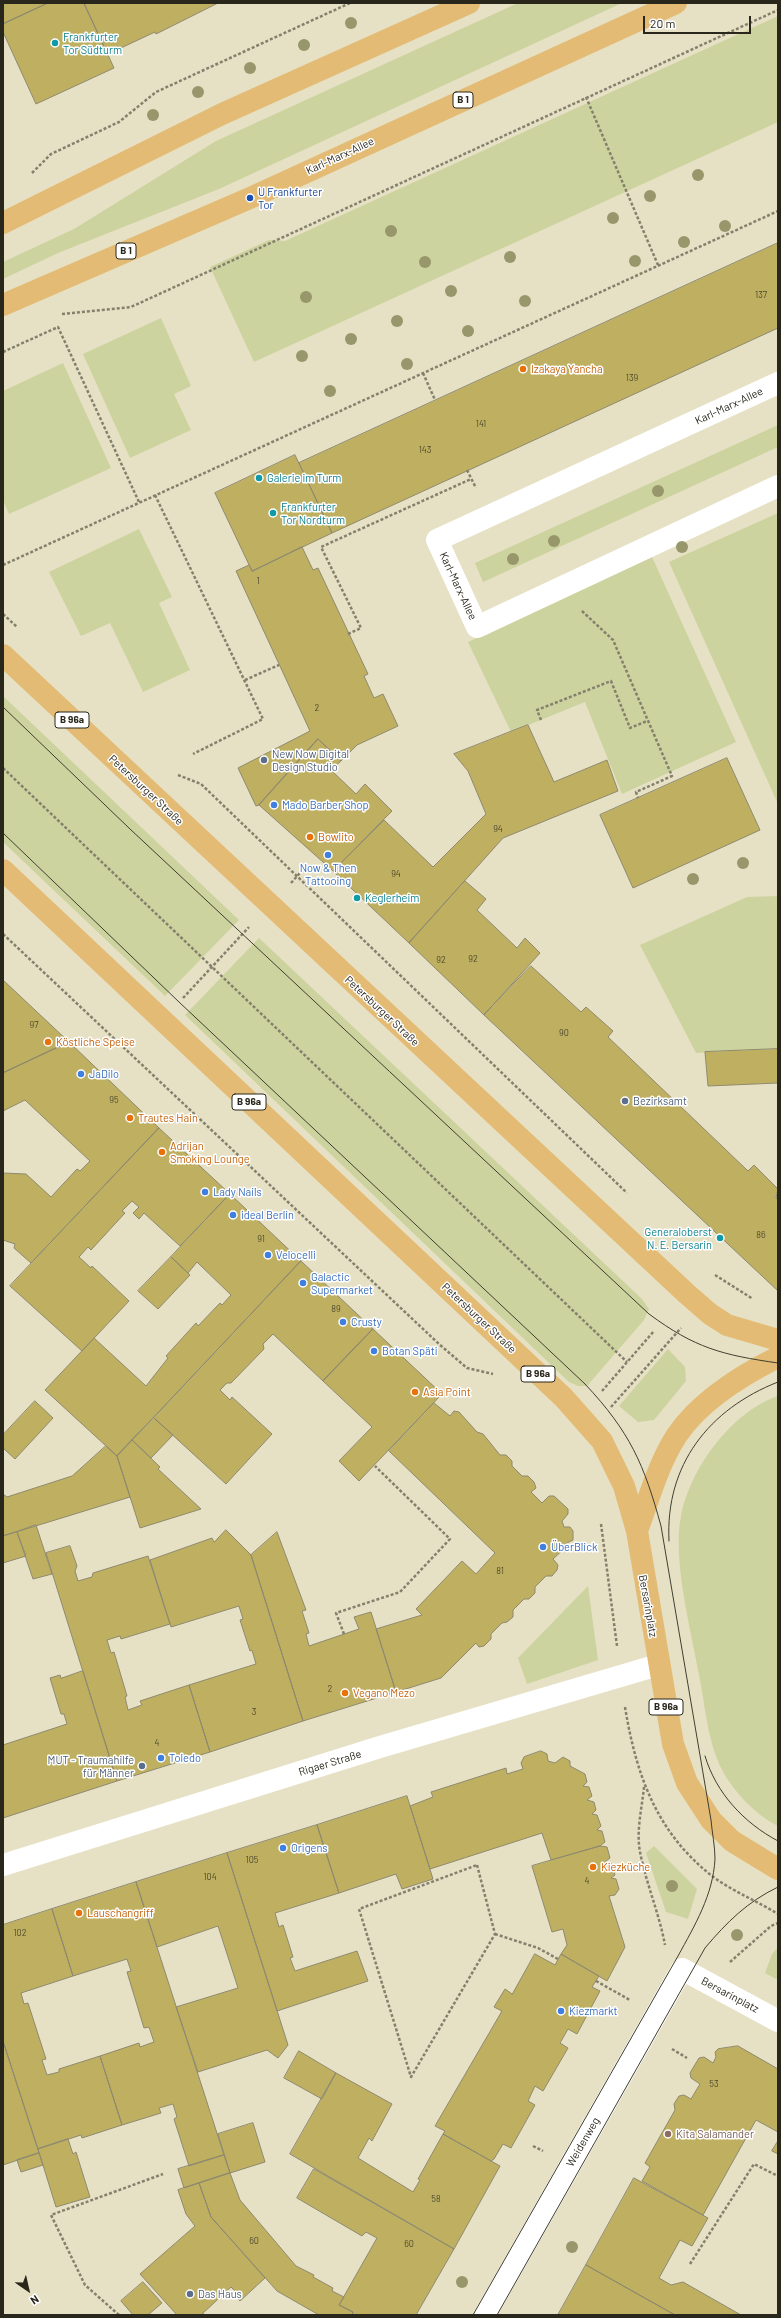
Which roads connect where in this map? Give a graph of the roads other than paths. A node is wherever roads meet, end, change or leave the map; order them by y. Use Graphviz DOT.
graph roads {
  1 [pos="469,3"];
  2 [pos="676,3"];
  3 [pos="3,222"];
  4 [pos="3,305"];
  5 [pos="778,383"];
  6 [pos="778,486"];
  7 [pos="3,655"];
  8 [pos="3,870"];
  9 [pos="778,1340"];
  10 [pos="778,1357"];
  11 [pos="637,1531"];
  12 [pos="658,1665"];
  13 [pos="3,1864"];
  14 [pos="778,1869"];
  15 [pos="682,1969"];
  16 [pos="778,2021"];
  17 [pos="485,2315"];
  1 -- 3 [label="main road"];
  2 -- 4 [label="main road, Karl-Marx-Allee / B 1"];
  5 -- 6 [label="street, Karl-Marx-Allee"];
  7 -- 9 [label="main road, Petersburger Straße / B 96a"];
  8 -- 11 [label="main road, Petersburger Straße / B 96a"];
  10 -- 11 [label="main road, Bersarinplatz"];
  11 -- 12 [label="main road, Bersarinplatz / B 96a"];
  12 -- 13 [label="street, Rigaer Straße"];
  12 -- 14 [label="main road, Bersarinplatz / B 96a"];
  15 -- 16 [label="street, Bersarinplatz"];
  15 -- 17 [label="street, Weidenweg"];
}
